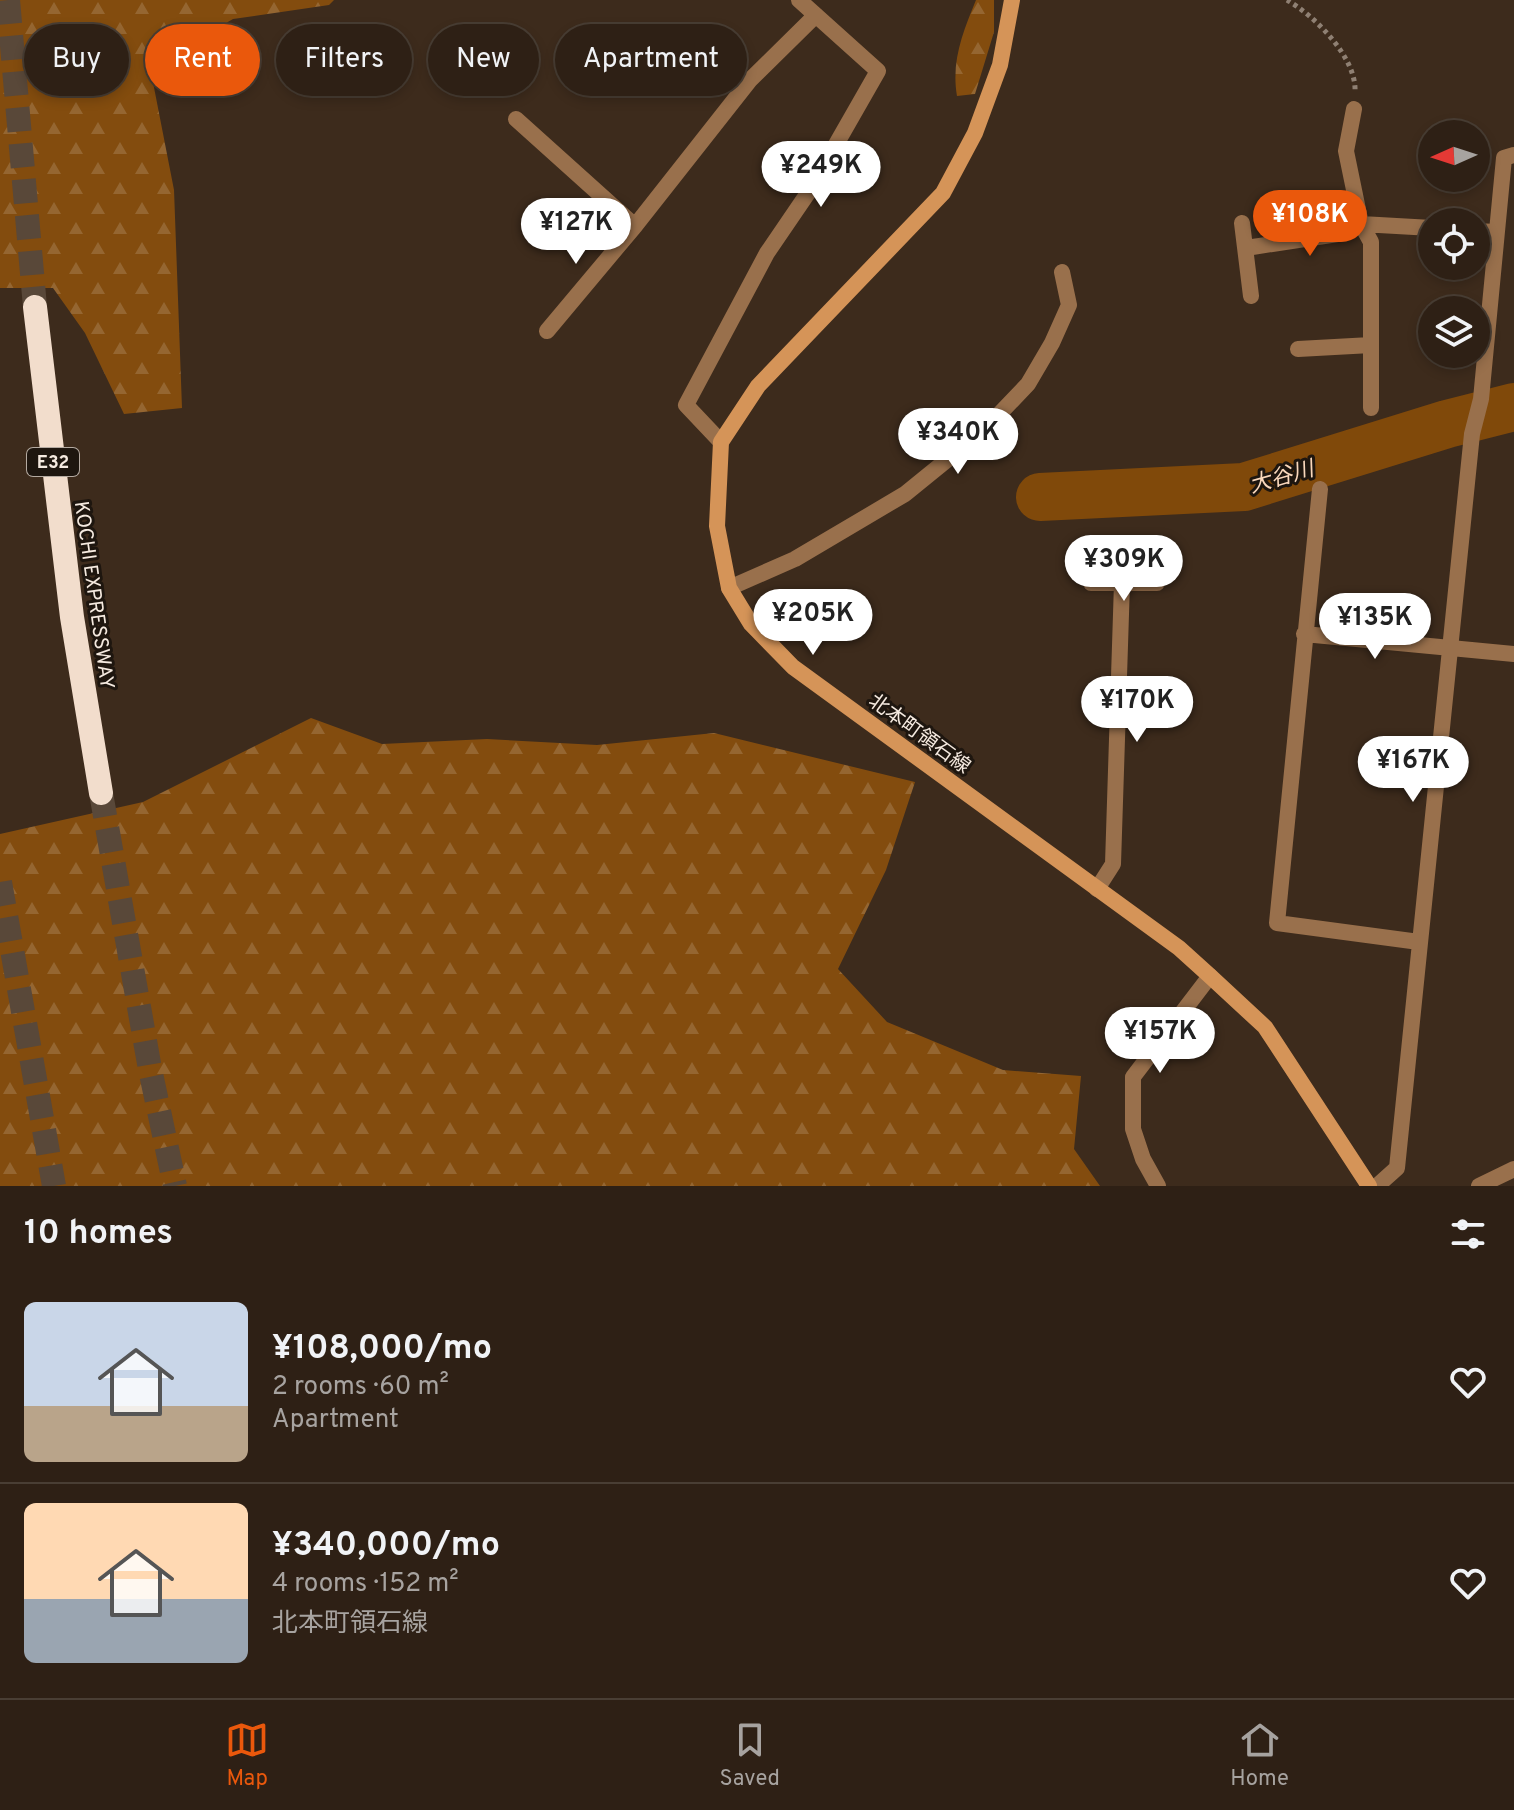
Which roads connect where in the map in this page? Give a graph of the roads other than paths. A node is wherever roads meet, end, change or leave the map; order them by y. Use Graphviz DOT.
graph roads {
  1 [pos="799,0"];
  2 [pos="1012,0"];
  3 [pos="816,15"];
  4 [pos="1354,109"];
  5 [pos="516,119"];
  6 [pos="1514,155"];
  7 [pos="1242,223"];
  8 [pos="1361,224"];
  9 [pos="635,226"];
  10 [pos="1418,227"];
  11 [pos="1490,232"];
  12 [pos="1496,232"];
  13 [pos="1246,248"];
  14 [pos="1062,272"];
  15 [pos="1251,296"];
  16 [pos="35,307"];
  17 [pos="547,331"];
  18 [pos="1371,345"];
  19 [pos="1298,349"];
  20 [pos="1371,408"];
  21 [pos="721,442"];
  22 [pos="1320,489"];
  23 [pos="1091,583"];
  24 [pos="1122,583"];
  25 [pos="1157,583"];
  26 [pos="729,588"];
  27 [pos="1304,634"];
  28 [pos="1450,647"];
  29 [pos="1514,654"];
  30 [pos="101,793"];
  31 [pos="1097,889"];
  32 [pos="1419,942"];
  33 [pos="1210,976"];
  34 [pos="1514,1169"];
  35 [pos="1158,1186"];
  36 [pos="1369,1186"];
  37 [pos="1377,1186"];
  38 [pos="1479,1186"];
  1 -- 3 [label="street"];
  2 -- 21 [label="main road"];
  3 -- 9 [label="street"];
  3 -- 21 [label="street"];
  4 -- 8 [label="street"];
  5 -- 9 [label="street"];
  6 -- 12 [label="street"];
  7 -- 13 [label="street"];
  8 -- 10 [label="street"];
  8 -- 13 [label="street"];
  8 -- 18 [label="street"];
  9 -- 17 [label="street"];
  11 -- 12 [label="street"];
  12 -- 28 [label="street"];
  13 -- 15 [label="street"];
  14 -- 26 [label="street"];
  16 -- 30 [label="highway, KOCHI EXPRESSWAY / E32"];
  18 -- 19 [label="street"];
  18 -- 20 [label="street"];
  21 -- 26 [label="main road, 北本町領石線"];
  22 -- 27 [label="street"];
  23 -- 24 [label="street"];
  24 -- 25 [label="street"];
  24 -- 31 [label="street"];
  26 -- 31 [label="main road, 北本町領石線"];
  27 -- 28 [label="street"];
  27 -- 32 [label="street"];
  28 -- 29 [label="street"];
  28 -- 32 [label="street"];
  31 -- 33 [label="main road, 北本町領石線"];
  32 -- 37 [label="street"];
  33 -- 35 [label="street"];
  33 -- 36 [label="main road, 北本町領石線"];
  34 -- 38 [label="street"];
}
